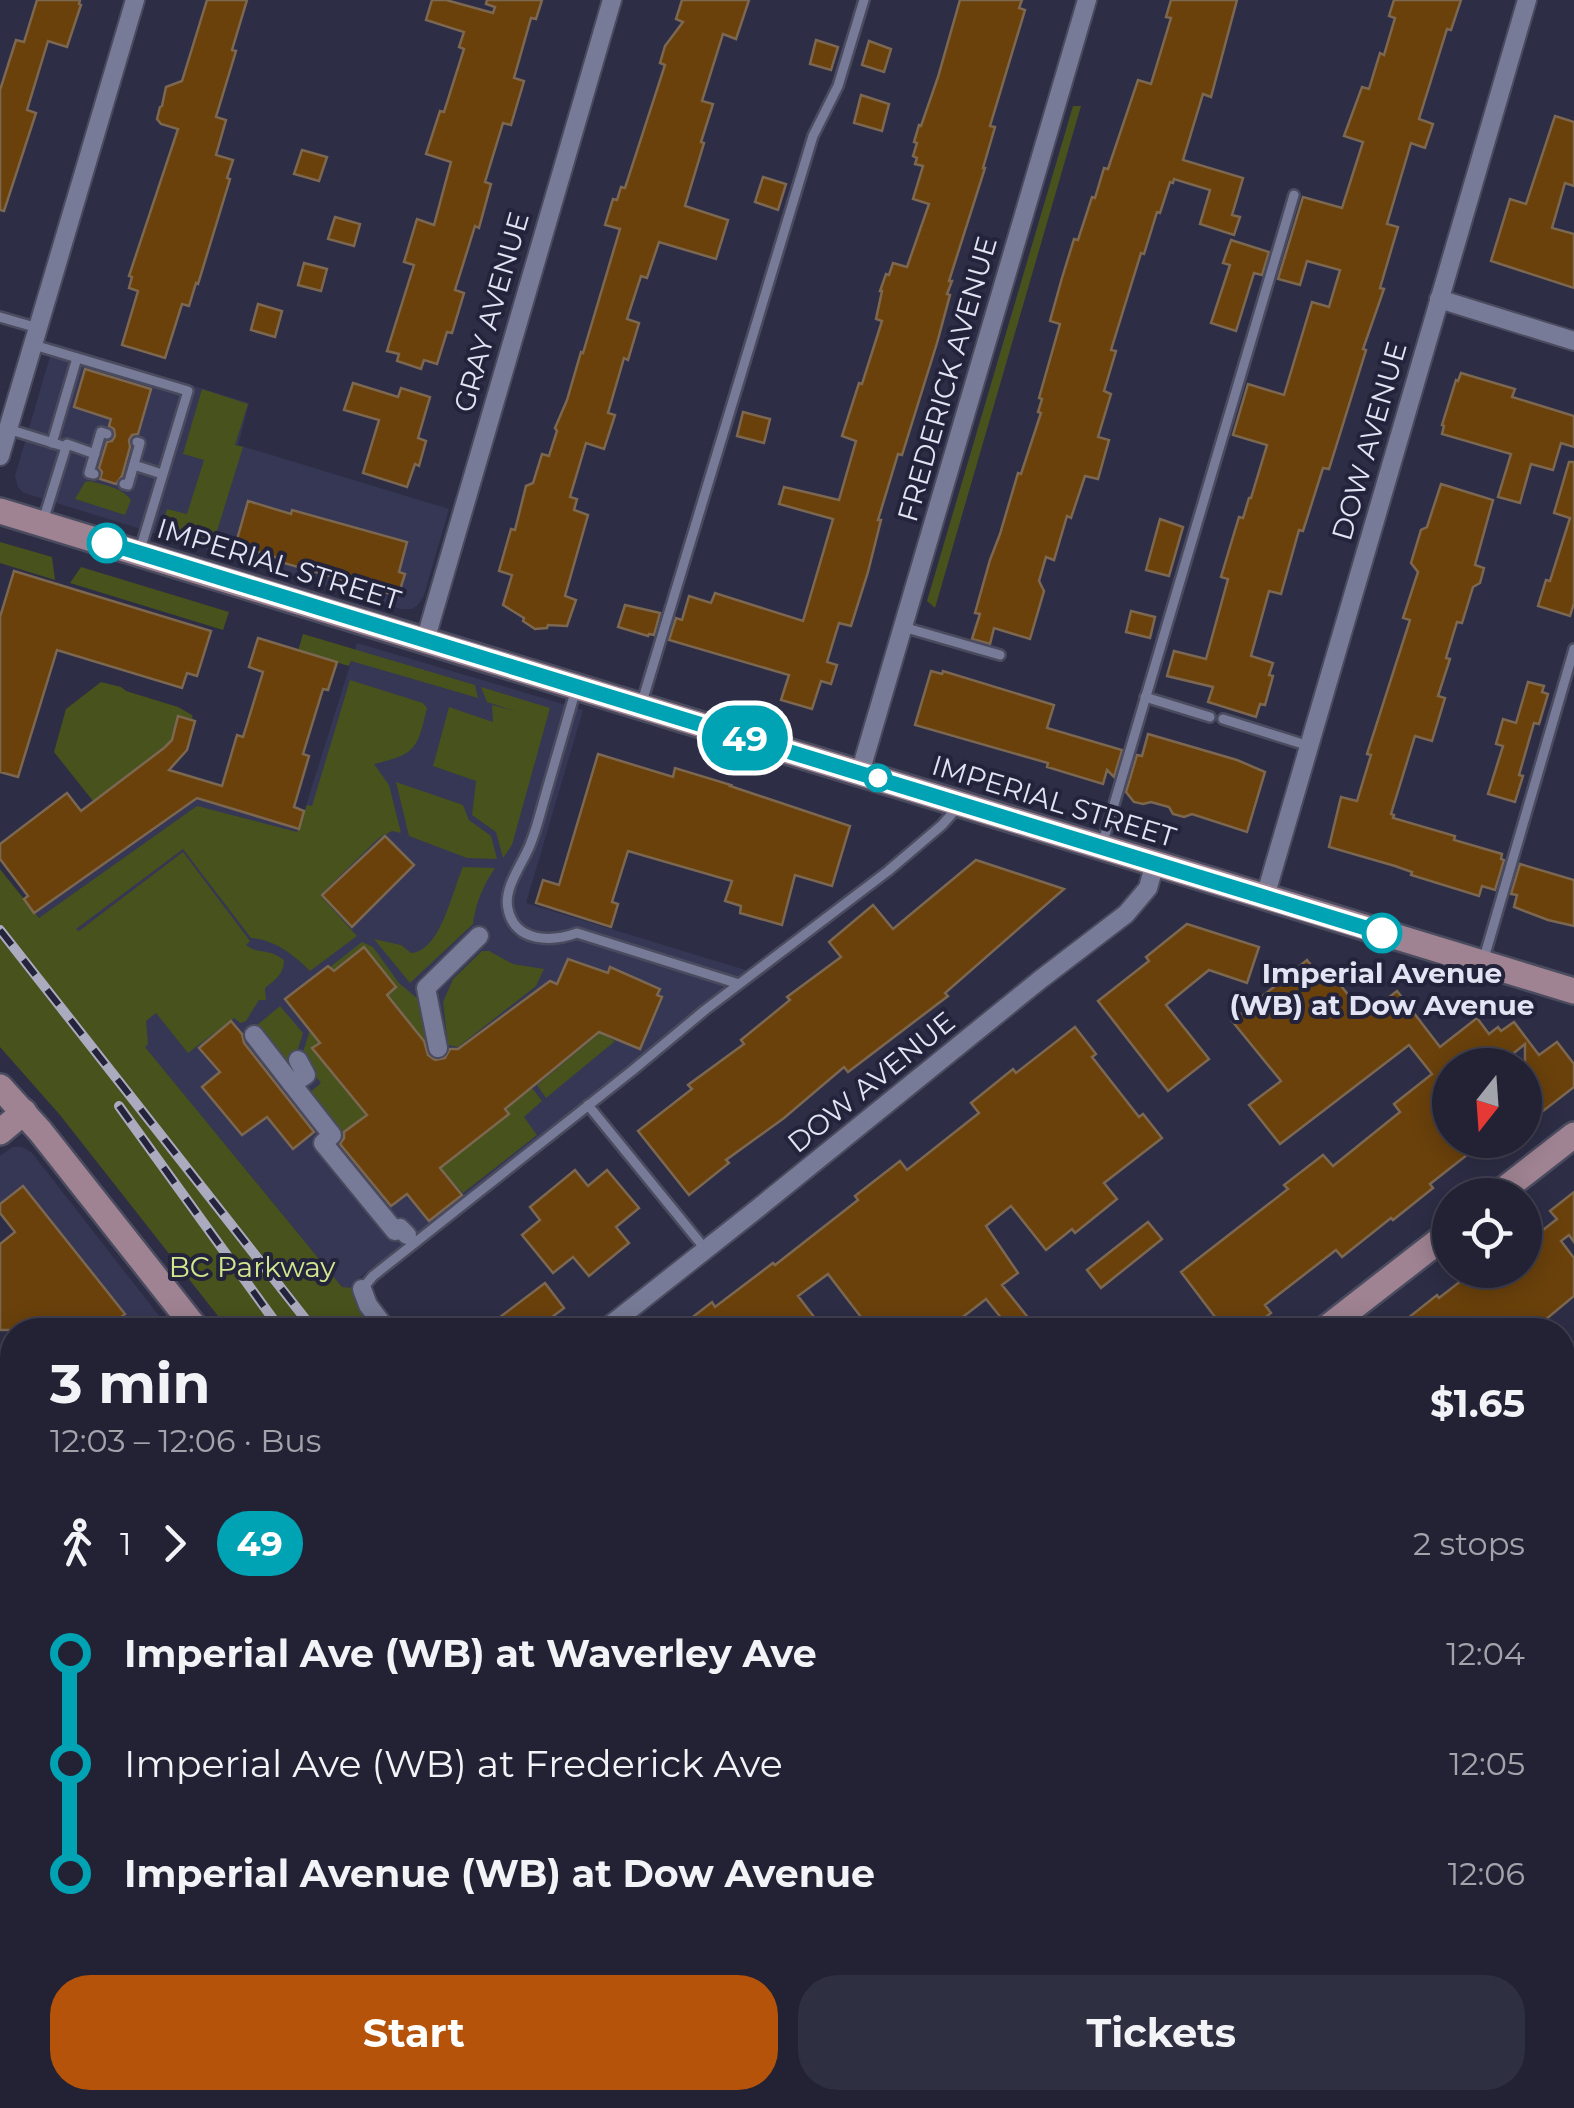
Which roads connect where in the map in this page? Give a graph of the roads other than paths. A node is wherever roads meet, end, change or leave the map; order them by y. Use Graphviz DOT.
graph roads {
  1 [pos="135,0"];
  2 [pos="612,0"];
  3 [pos="864,0"];
  4 [pos="1086,0"];
  5 [pos="1527,0"];
  6 [pos="1294,195"];
  7 [pos="1439,300"];
  8 [pos="0,317"];
  9 [pos="36,337"];
  10 [pos="1574,341"];
  11 [pos="77,358"];
  12 [pos="8,429"];
  13 [pos="107,434"];
  14 [pos="52,442"];
  15 [pos="136,442"];
  16 [pos="66,447"];
  17 [pos="97,454"];
  18 [pos="0,456"];
  19 [pos="132,465"];
  20 [pos="94,474"];
  21 [pos="162,474"];
  22 [pos="124,484"];
  23 [pos="0,510"];
  24 [pos="42,524"];
  25 [pos="139,553"];
  26 [pos="904,628"];
  27 [pos="425,640"];
  28 [pos="1574,649"];
  29 [pos="1000,655"];
  30 [pos="577,687"];
  31 [pos="1145,698"];
  32 [pos="640,706"];
  33 [pos="1210,717"];
  34 [pos="1222,719"];
  35 [pos="1310,746"];
  36 [pos="860,773"];
  37 [pos="961,804"];
  38 [pos="1101,848"];
  39 [pos="1155,864"];
  40 [pos="1265,897"];
  41 [pos="479,936"];
  42 [pos="1482,964"];
  43 [pos="739,984"];
  44 [pos="1574,992"];
  45 [pos="254,1035"];
  46 [pos="438,1048"];
  47 [pos="298,1060"];
  48 [pos="292,1084"];
  49 [pos="0,1086"];
  50 [pos="588,1104"];
  51 [pos="24,1112"];
  52 [pos="0,1132"];
  53 [pos="1573,1137"];
  54 [pos="1519,1178"];
  55 [pos="407,1234"];
  56 [pos="1432,1246"];
  57 [pos="706,1250"];
  58 [pos="362,1288"];
  59 [pos="188,1318"];
  60 [pos="378,1318"];
  61 [pos="619,1318"];
  62 [pos="1339,1318"];
  1 -- 9 [label="street"];
  2 -- 27 [label="street, GRAY AVENUE"];
  3 -- 32 [label="lane"];
  4 -- 26 [label="street, FREDERICK AVENUE"];
  5 -- 7 [label="street, DOW AVENUE"];
  6 -- 31 [label="lane"];
  7 -- 10 [label="street"];
  7 -- 35 [label="street, DOW AVENUE"];
  8 -- 9 [label="lane"];
  9 -- 11 [label="lane"];
  9 -- 12 [label="street"];
  11 -- 14 [label="lane"];
  11 -- 21 [label="lane"];
  12 -- 14 [label="lane"];
  12 -- 18 [label="street"];
  13 -- 17 [label="lane"];
  14 -- 16 [label="lane"];
  15 -- 19 [label="lane"];
  16 -- 17 [label="lane"];
  16 -- 24 [label="lane"];
  17 -- 20 [label="lane"];
  19 -- 21 [label="lane"];
  19 -- 22 [label="lane"];
  21 -- 25 [label="lane"];
  23 -- 24 [label="main road, IMPERIAL STREET"];
  24 -- 25 [label="main road, IMPERIAL STREET"];
  25 -- 27 [label="main road, IMPERIAL STREET"];
  26 -- 29 [label="lane"];
  26 -- 36 [label="street, FREDERICK AVENUE"];
  27 -- 30 [label="main road, IMPERIAL STREET"];
  28 -- 42 [label="lane"];
  30 -- 32 [label="main road, IMPERIAL STREET"];
  30 -- 43 [label="lane"];
  31 -- 33 [label="lane"];
  31 -- 38 [label="lane"];
  32 -- 36 [label="main road, IMPERIAL STREET"];
  34 -- 35 [label="lane"];
  35 -- 40 [label="street, DOW AVENUE"];
  36 -- 37 [label="main road, IMPERIAL STREET"];
  37 -- 38 [label="main road, IMPERIAL STREET"];
  37 -- 43 [label="lane"];
  38 -- 39 [label="main road, IMPERIAL STREET"];
  39 -- 40 [label="main road, IMPERIAL STREET"];
  39 -- 57 [label="street, DOW AVENUE"];
  40 -- 42 [label="main road, IMPERIAL STREET"];
  41 -- 46 [label="street"];
  42 -- 44 [label="main road, IMPERIAL STREET"];
  43 -- 50 [label="lane"];
  45 -- 48 [label="street"];
  47 -- 48 [label="street"];
  48 -- 55 [label="street"];
  49 -- 51 [label="main road"];
  50 -- 57 [label="lane"];
  50 -- 58 [label="lane"];
  51 -- 52 [label="main road"];
  51 -- 59 [label="main road"];
  53 -- 54 [label="main road"];
  56 -- 62 [label="main road"];
  57 -- 61 [label="street, DOW AVENUE"];
  58 -- 60 [label="street"];
}
